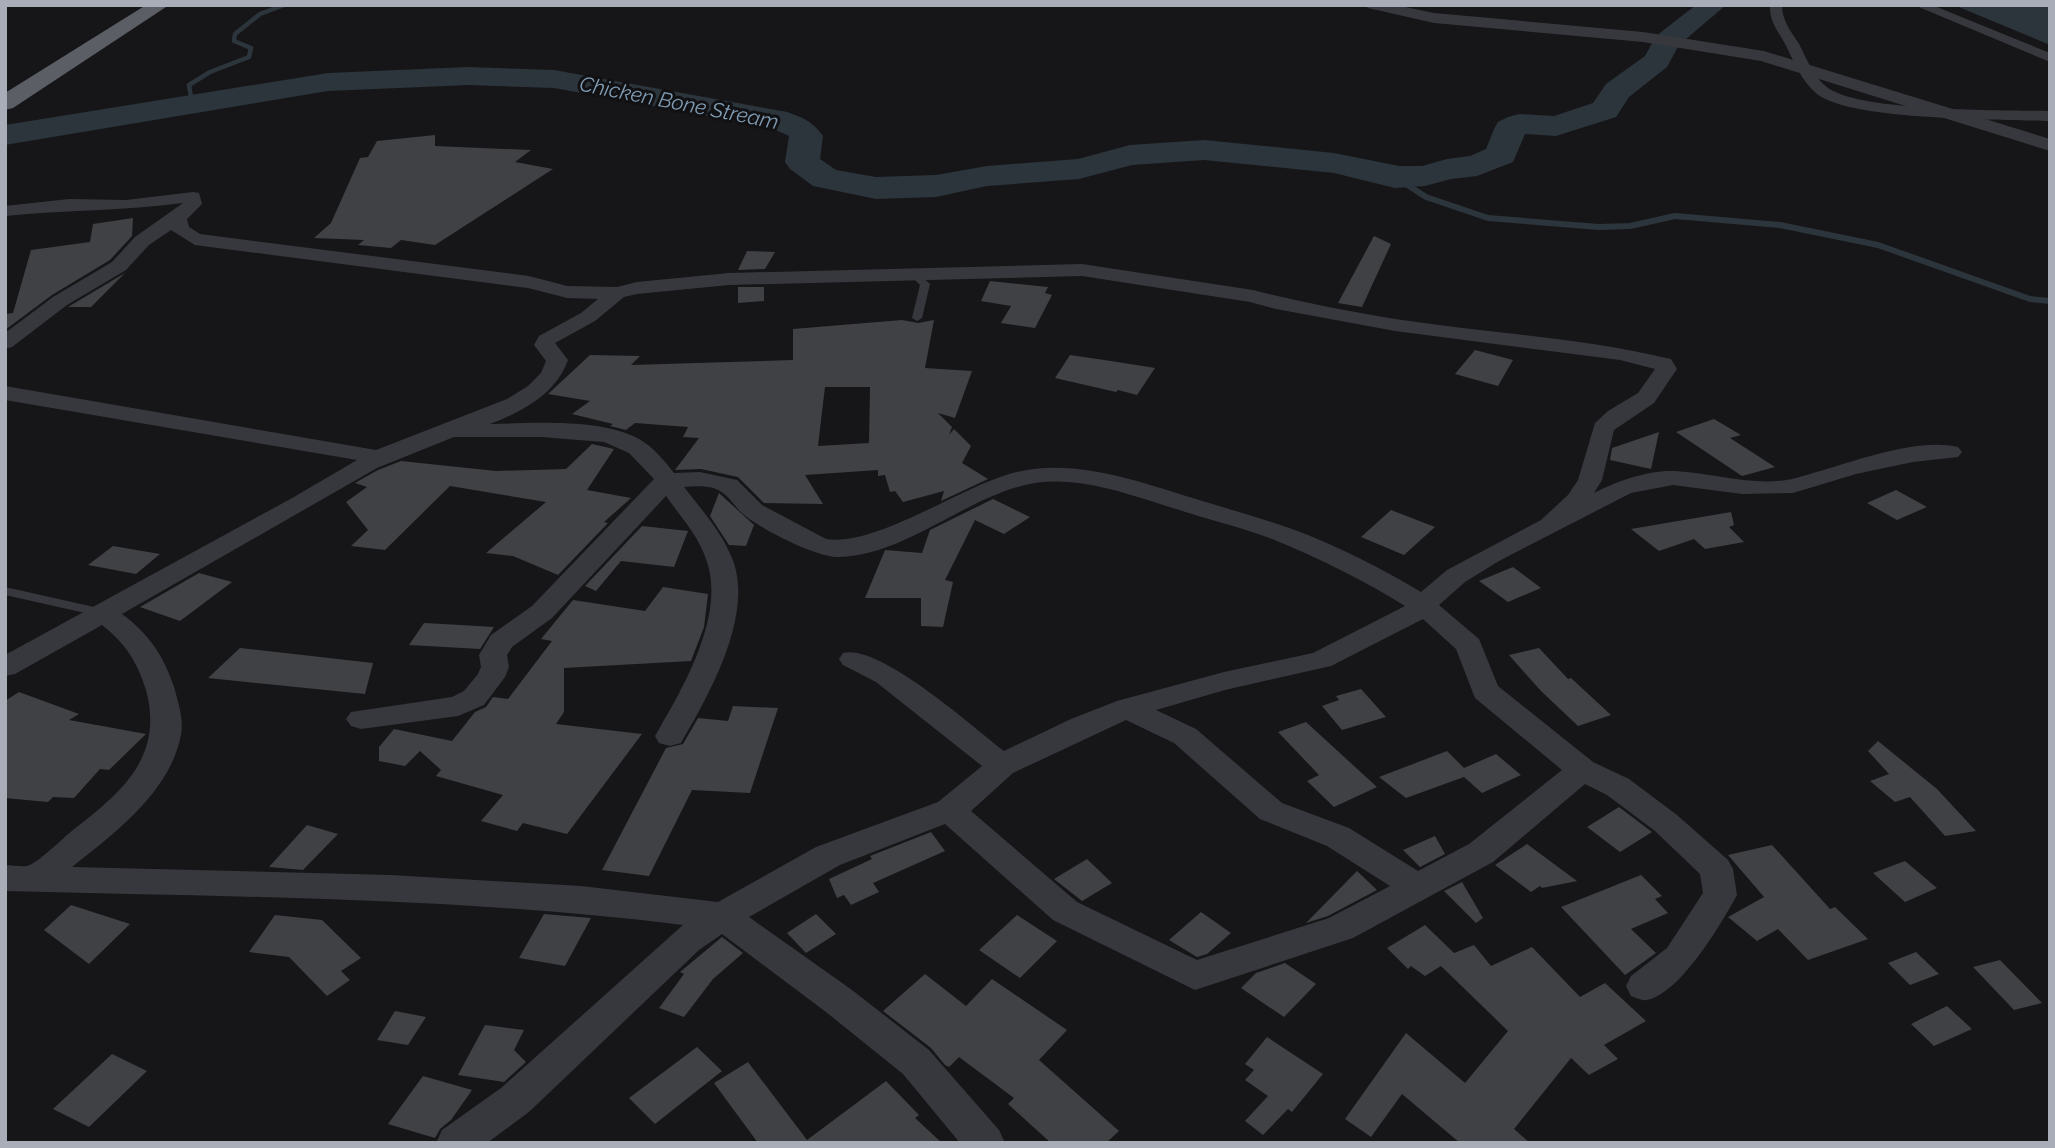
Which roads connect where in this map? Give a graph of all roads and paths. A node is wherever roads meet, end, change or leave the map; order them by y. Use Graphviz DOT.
graph roads {
  1 [pos="160,5"];
  2 [pos="477,5"];
  3 [pos="513,5"];
  4 [pos="1373,5"];
  5 [pos="1412,5"];
  6 [pos="1776,5"];
  7 [pos="1920,5"];
  8 [pos="1395,11"];
  9 [pos="2050,58"];
  10 [pos="1802,66"];
  11 [pos="5,103"];
  12 [pos="1943,111"];
  13 [pos="2050,116"];
  14 [pos="2050,145"];
  15 [pos="5,211"];
  16 [pos="178,218"];
  17 [pos="907,274"];
  18 [pos="617,293"];
  19 [pos="917,318"];
  20 [pos="5,343"];
  21 [pos="5,393"];
  22 [pos="448,433"];
  23 [pos="1950,452"];
  24 [pos="376,458"];
  25 [pos="667,480"];
  26 [pos="1552,522"];
  27 [pos="5,591"];
  28 [pos="1424,606"];
  29 [pos="103,613"];
  30 [pos="853,659"];
  31 [pos="5,667"];
  32 [pos="1127,708"];
  33 [pos="360,719"];
  34 [pos="670,736"];
  35 [pos="1002,765"];
  36 [pos="1583,770"];
  37 [pos="949,810"];
  38 [pos="20,879"];
  39 [pos="1417,887"];
  40 [pos="722,916"];
  41 [pos="1644,986"];
  42 [pos="456,1143"];
  43 [pos="985,1143"];
  1 -- 11 [label="highway"];
  2 -- 3 [label="lane"];
  4 -- 8 [label="street"];
  5 -- 8 [label="street"];
  6 -- 10 [label="street"];
  7 -- 9 [label="street"];
  8 -- 10 [label="street"];
  10 -- 12 [label="street"];
  12 -- 13 [label="street"];
  12 -- 14 [label="street"];
  15 -- 16 [label="street"];
  16 -- 18 [label="street"];
  16 -- 20 [label="street"];
  17 -- 18 [label="street"];
  17 -- 19 [label="lane"];
  17 -- 26 [label="street"];
  18 -- 22 [label="street"];
  21 -- 24 [label="street"];
  22 -- 24 [label="street"];
  22 -- 25 [label="street"];
  23 -- 26 [label="street"];
  24 -- 29 [label="street"];
  25 -- 28 [label="street"];
  25 -- 33 [label="street"];
  25 -- 34 [label="street"];
  26 -- 28 [label="street"];
  27 -- 29 [label="lane"];
  28 -- 32 [label="street"];
  28 -- 36 [label="street"];
  29 -- 31 [label="street"];
  29 -- 38 [label="street"];
  30 -- 35 [label="street"];
  32 -- 35 [label="street"];
  32 -- 39 [label="street"];
  35 -- 37 [label="street"];
  36 -- 39 [label="street"];
  36 -- 41 [label="street"];
  37 -- 39 [label="street"];
  37 -- 40 [label="street"];
  38 -- 40 [label="street"];
  40 -- 42 [label="street"];
  40 -- 43 [label="street"];
}
